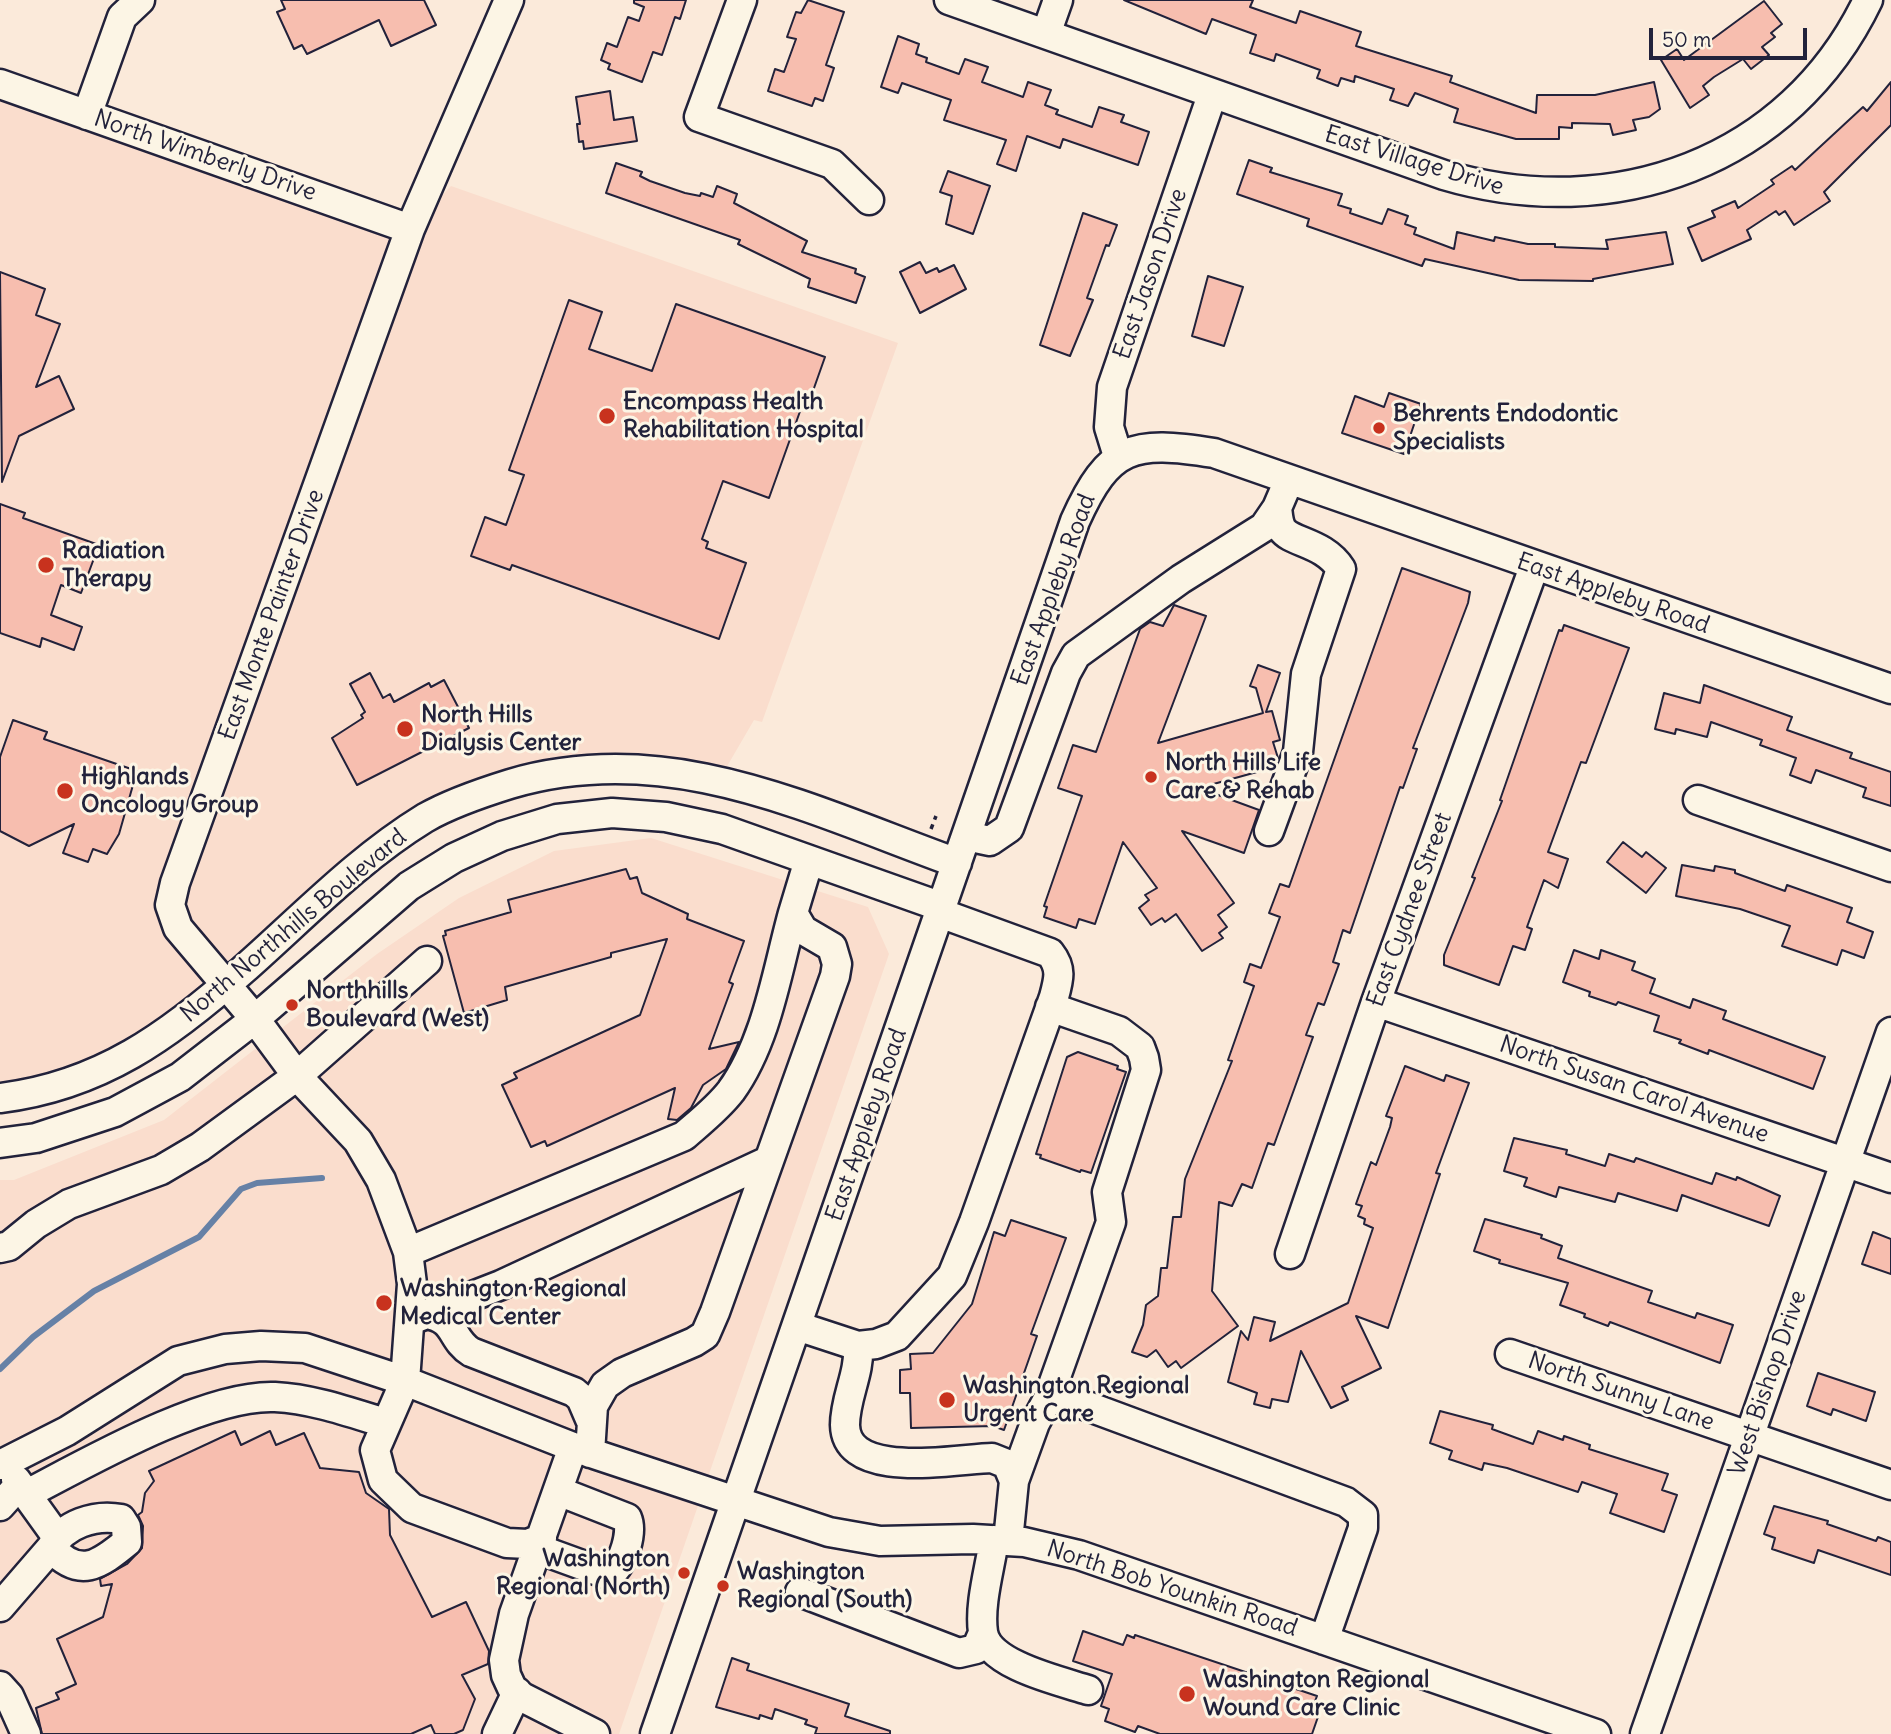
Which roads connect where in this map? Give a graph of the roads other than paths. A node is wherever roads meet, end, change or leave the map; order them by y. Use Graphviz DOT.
graph roads {
  1 [pos="509,0"];
  2 [pos="742,0"];
  3 [pos="949,0"];
  4 [pos="1058,0"];
  5 [pos="1868,0"];
  6 [pos="131,8"];
  7 [pos="1046,34"];
  8 [pos="0,84"];
  9 [pos="1212,95"];
  10 [pos="87,115"];
  11 [pos="869,200"];
  12 [pos="410,229"];
  13 [pos="1118,456"];
  14 [pos="1289,480"];
  15 [pos="1277,508"];
  16 [pos="1534,567"];
  17 [pos="1891,689"];
  18 [pos="1698,800"];
  19 [pos="1269,831"];
  20 [pos="966,836"];
  21 [pos="809,860"];
  22 [pos="957,863"];
  23 [pos="1891,867"];
  24 [pos="941,910"];
  25 [pos="793,913"];
  26 [pos="426,961"];
  27 [pos="227,985"];
  28 [pos="1376,1002"];
  29 [pos="1050,1007"];
  30 [pos="255,1019"];
  31 [pos="1891,1032"];
  32 [pos="297,1076"];
  33 [pos="0,1098"];
  34 [pos="0,1143"];
  35 [pos="768,1161"];
  36 [pos="1845,1162"];
  37 [pos="1891,1178"];
  38 [pos="0,1248"];
  39 [pos="408,1252"];
  40 [pos="1290,1254"];
  41 [pos="419,1317"];
  42 [pos="797,1326"];
  43 [pos="858,1346"];
  44 [pos="1510,1354"];
  45 [pos="405,1381"];
  46 [pos="1048,1399"];
  47 [pos="590,1419"];
  48 [pos="385,1423"];
  49 [pos="1749,1437"];
  50 [pos="582,1450"];
  51 [pos="13,1477"];
  52 [pos="1014,1481"];
  53 [pos="1891,1485"];
  54 [pos="558,1491"];
  55 [pos="736,1502"];
  56 [pos="0,1506"];
  57 [pos="1001,1541"];
  58 [pos="540,1544"];
  59 [pos="800,1592"];
  60 [pos="0,1607"];
  61 [pos="983,1633"];
  62 [pos="1324,1640"];
  63 [pos="0,1686"];
  64 [pos="1088,1690"];
  65 [pos="517,1692"];
  66 [pos="26,1734"];
  67 [pos="497,1734"];
  68 [pos="595,1734"];
  69 [pos="655,1734"];
  70 [pos="1596,1734"];
  71 [pos="1645,1734"];
  1 -- 12 [label="street, East Monte Painter Drive"];
  2 -- 11 [label="street"];
  3 -- 7 [label="street, East Village Drive"];
  4 -- 7 [label="street"];
  5 -- 9 [label="street, East Village Drive"];
  6 -- 10 [label="street"];
  7 -- 9 [label="street, East Village Drive"];
  8 -- 10 [label="street, North Wimberly Drive"];
  9 -- 13 [label="street, East Jason Drive"];
  10 -- 12 [label="street, North Wimberly Drive"];
  12 -- 27 [label="street, East Monte Painter Drive"];
  13 -- 14 [label="street, East Appleby Road"];
  13 -- 20 [label="street, East Appleby Road"];
  14 -- 15 [label="street"];
  14 -- 16 [label="street, East Appleby Road"];
  15 -- 19 [label="street"];
  15 -- 20 [label="street"];
  16 -- 17 [label="street, East Appleby Road"];
  16 -- 28 [label="street, East Cydnee Street"];
  18 -- 23 [label="street"];
  20 -- 22 [label="street, East Appleby Road"];
  21 -- 24 [label="street, North Northhills Boulevard"];
  21 -- 25 [label="street"];
  21 -- 30 [label="street, North Northhills Boulevard"];
  22 -- 24 [label="street, East Appleby Road"];
  22 -- 27 [label="street, North Northhills Boulevard"];
  24 -- 29 [label="street, North Northhills Boulevard"];
  24 -- 42 [label="street, East Appleby Road"];
  25 -- 35 [label="street"];
  25 -- 39 [label="street"];
  26 -- 32 [label="street"];
  27 -- 30 [label="street, East Monte Painter Drive"];
  27 -- 33 [label="street, North Northhills Boulevard"];
  28 -- 36 [label="street, North Susan Carol Avenue"];
  28 -- 40 [label="street, East Cydnee Street"];
  29 -- 43 [label="street, North Northhills Boulevard"];
  29 -- 46 [label="street"];
  30 -- 32 [label="street, East Monte Painter Drive"];
  30 -- 34 [label="street, North Northhills Boulevard"];
  31 -- 36 [label="street, West Bishop Drive"];
  32 -- 38 [label="street"];
  32 -- 39 [label="street, East Monte Painter Drive"];
  35 -- 41 [label="street"];
  35 -- 47 [label="street"];
  36 -- 37 [label="street, North Susan Carol Avenue"];
  36 -- 49 [label="street, West Bishop Drive"];
  39 -- 41 [label="street, East Monte Painter Drive"];
  41 -- 45 [label="street, East Monte Painter Drive"];
  41 -- 47 [label="street"];
  42 -- 43 [label="street"];
  42 -- 55 [label="street, East Appleby Road"];
  43 -- 52 [label="street"];
  44 -- 49 [label="street, North Sunny Lane"];
  45 -- 48 [label="street, East Monte Painter Drive"];
  45 -- 50 [label="street, North Bob Younkin Road"];
  45 -- 51 [label="street, North Bob Younkin Road"];
  46 -- 52 [label="street"];
  46 -- 62 [label="street"];
  47 -- 50 [label="street"];
  48 -- 51 [label="street"];
  48 -- 58 [label="street, East Monte Painter Drive"];
  49 -- 53 [label="street, North Sunny Lane"];
  49 -- 71 [label="street, West Bishop Drive"];
  50 -- 54 [label="street"];
  50 -- 55 [label="street, North Bob Younkin Road"];
  51 -- 56 [label="street"];
  51 -- 60 [label="street"];
  52 -- 57 [label="street"];
  54 -- 58 [label="street"];
  54 -- 58 [label="street"];
  55 -- 57 [label="street, North Bob Younkin Road"];
  55 -- 69 [label="street, East Appleby Road"];
  57 -- 61 [label="street"];
  57 -- 62 [label="street, North Bob Younkin Road"];
  58 -- 65 [label="street"];
  59 -- 61 [label="street"];
  61 -- 64 [label="street"];
  62 -- 70 [label="street, North Bob Younkin Road"];
  63 -- 66 [label="street"];
  65 -- 67 [label="street"];
  65 -- 68 [label="street"];
}
